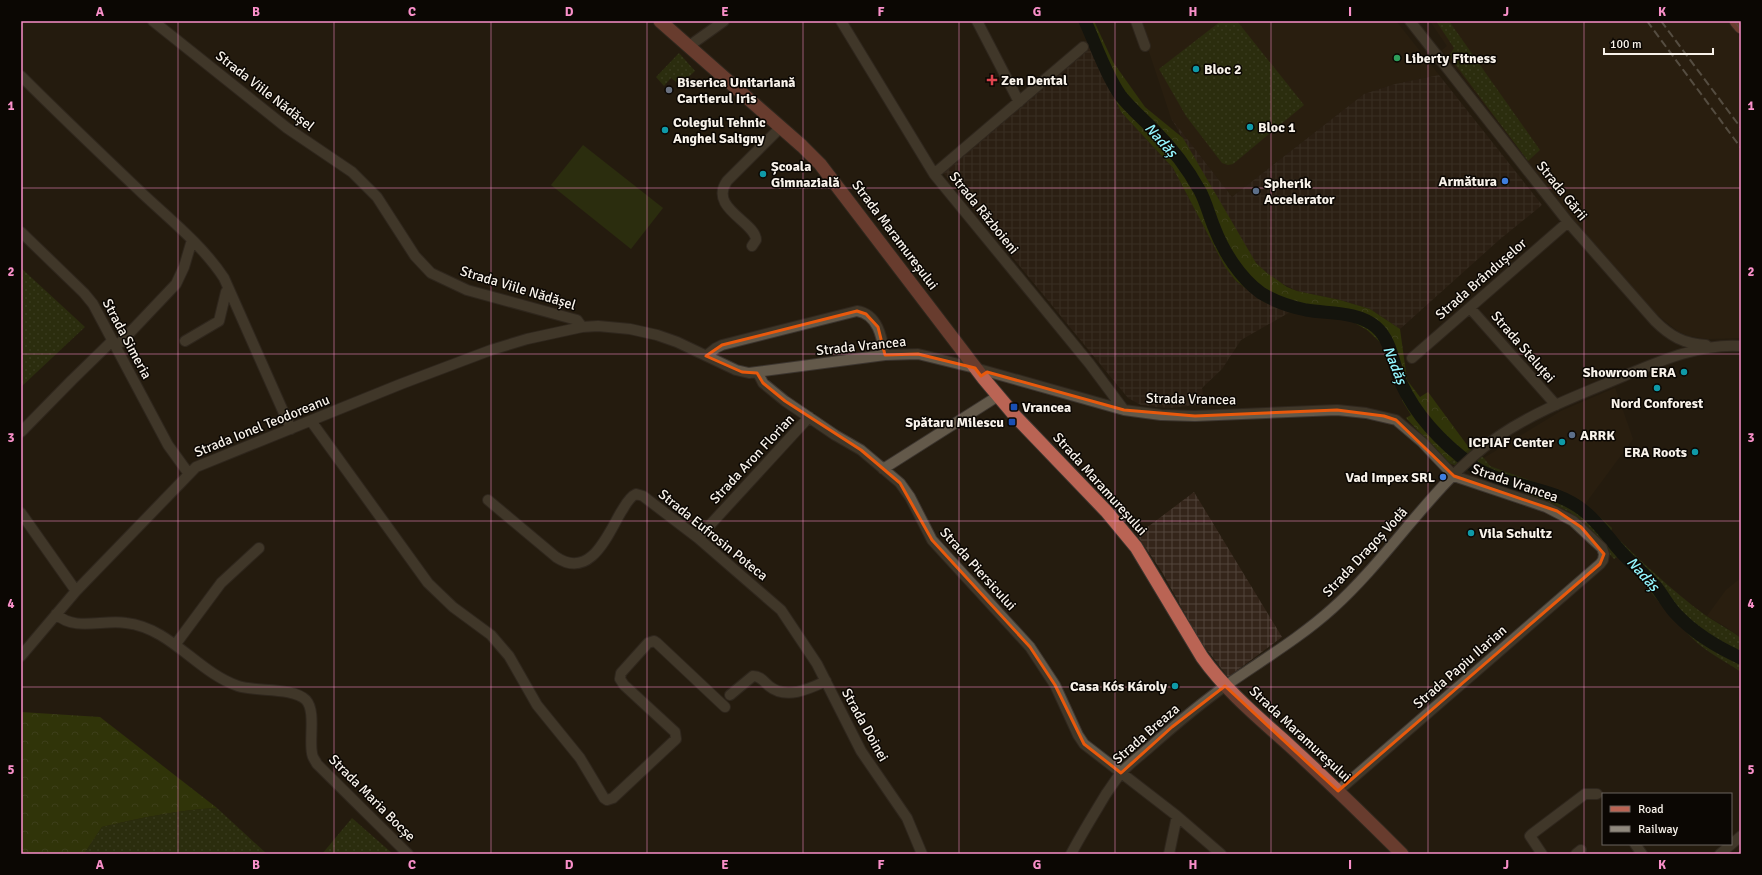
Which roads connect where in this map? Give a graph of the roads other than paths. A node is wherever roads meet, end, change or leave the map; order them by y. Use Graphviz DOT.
graph roads {
  1 [pos="152,21"];
  2 [pos="660,21"];
  3 [pos="724,21"];
  4 [pos="840,21"];
  5 [pos="977,21"];
  6 [pos="1136,21"];
  7 [pos="1410,21"];
  8 [pos="1736,21"];
  9 [pos="1741,27"];
  10 [pos="689,46"];
  11 [pos="1145,46"];
  12 [pos="1083,47"];
  13 [pos="21,76"];
  14 [pos="1019,102"];
  15 [pos="781,128"];
  16 [pos="934,174"];
  17 [pos="1568,222"];
  18 [pos="21,232"];
  19 [pos="192,240"];
  20 [pos="752,246"];
  21 [pos="229,290"];
  22 [pos="1470,308"];
  23 [pos="582,327"];
  24 [pos="185,341"];
  25 [pos="113,344"];
  26 [pos="1716,346"];
  27 [pos="1741,346"];
  28 [pos="885,355"];
  29 [pos="706,356"];
  30 [pos="1412,358"];
  31 [pos="979,369"];
  32 [pos="758,373"];
  33 [pos="998,396"];
  34 [pos="1556,405"];
  35 [pos="1124,410"];
  36 [pos="810,417"];
  37 [pos="311,420"];
  38 [pos="291,429"];
  39 [pos="21,432"];
  40 [pos="883,469"];
  41 [pos="1456,473"];
  42 [pos="189,474"];
  43 [pos="488,500"];
  44 [pos="21,513"];
  45 [pos="698,538"];
  46 [pos="259,548"];
  47 [pos="1600,564"];
  48 [pos="76,591"];
  49 [pos="781,610"];
  50 [pos="56,614"];
  51 [pos="175,645"];
  52 [pos="21,656"];
  53 [pos="826,681"];
  54 [pos="1225,686"];
  55 [pos="730,695"];
  56 [pos="725,707"];
  57 [pos="1121,773"];
  58 [pos="1338,791"];
  59 [pos="1597,794"];
  60 [pos="1177,816"];
  61 [pos="1741,836"];
  62 [pos="1732,844"];
  63 [pos="1636,845"];
  64 [pos="1730,845"];
  65 [pos="408,854"];
  66 [pos="922,854"];
  67 [pos="1071,854"];
  68 [pos="1169,854"];
  69 [pos="1221,854"];
  70 [pos="1402,854"];
  71 [pos="1542,854"];
  72 [pos="1642,854"];
  73 [pos="1720,854"];
  1 -- 23 [label="street, Strada Viile Nădășel"];
  2 -- 10 [label="main road, Strada Maramureșului"];
  3 -- 10 [label="street"];
  4 -- 16 [label="street, Strada Războieni"];
  5 -- 14 [label="street"];
  6 -- 11 [label="street"];
  7 -- 17 [label="street, Strada Gării"];
  8 -- 9 [label="main road"];
  10 -- 15 [label="main road, Strada Maramureșului"];
  12 -- 14 [label="street"];
  13 -- 19 [label="street"];
  14 -- 16 [label="street"];
  15 -- 20 [label="street"];
  15 -- 31 [label="main road, Strada Maramureșului"];
  16 -- 35 [label="street, Strada Războieni"];
  17 -- 22 [label="street, Strada Brândușelor"];
  17 -- 26 [label="street, Strada Gării"];
  18 -- 25 [label="street, Strada Simeria"];
  19 -- 21 [label="street"];
  19 -- 25 [label="street"];
  21 -- 24 [label="street"];
  21 -- 38 [label="street"];
  22 -- 30 [label="street, Strada Brândușelor"];
  22 -- 34 [label="street, Strada Steluței"];
  23 -- 29 [label="street, Strada Viile Nădășel"];
  23 -- 37 [label="street, Strada Ionel Teodoreanu"];
  25 -- 39 [label="street"];
  25 -- 42 [label="street, Strada Simeria"];
  26 -- 27 [label="street"];
  26 -- 34 [label="street, Strada Dragoș Vodă"];
  28 -- 29 [label="street"];
  28 -- 31 [label="street, Strada Vrancea"];
  28 -- 32 [label="street, Strada Vrancea"];
  29 -- 32 [label="street, Strada Vrancea"];
  31 -- 33 [label="main road, Strada Maramureșului"];
  31 -- 35 [label="street, Strada Vrancea"];
  32 -- 36 [label="street, Strada Piersicului"];
  33 -- 40 [label="street"];
  33 -- 54 [label="main road, Strada Maramureșului"];
  34 -- 41 [label="street, Strada Dragoș Vodă"];
  35 -- 41 [label="street, Strada Vrancea"];
  36 -- 40 [label="street, Strada Piersicului"];
  36 -- 45 [label="street, Strada Aron Florian"];
  37 -- 38 [label="street, Strada Ionel Teodoreanu"];
  37 -- 56 [label="street"];
  38 -- 42 [label="street, Strada Ionel Teodoreanu"];
  40 -- 57 [label="street, Strada Piersicului"];
  41 -- 47 [label="street, Strada Vrancea"];
  41 -- 54 [label="street, Strada Dragoș Vodă"];
  42 -- 48 [label="street, Strada Ionel Teodoreanu"];
  43 -- 45 [label="street, Strada Eufrosin Poteca"];
  44 -- 48 [label="street"];
  45 -- 49 [label="street, Strada Eufrosin Poteca"];
  46 -- 51 [label="street"];
  47 -- 58 [label="street, Strada Papiu Ilarian"];
  48 -- 50 [label="street, Strada Ionel Teodoreanu"];
  49 -- 53 [label="street, Strada Doinei"];
  50 -- 51 [label="street, Strada Maria Bocșe"];
  50 -- 52 [label="street, Strada Ionel Teodoreanu"];
  51 -- 65 [label="street, Strada Maria Bocșe"];
  53 -- 55 [label="street"];
  53 -- 66 [label="street, Strada Doinei"];
  54 -- 57 [label="street, Strada Breaza"];
  54 -- 58 [label="main road, Strada Maramureșului"];
  57 -- 60 [label="street, Strada Piersicului"];
  57 -- 67 [label="street, Strada Breaza"];
  58 -- 70 [label="main road, Strada Maramureșului"];
  59 -- 71 [label="street"];
  60 -- 68 [label="street"];
  60 -- 69 [label="street, Strada Piersicului"];
  61 -- 62 [label="street"];
  63 -- 72 [label="street"];
  64 -- 73 [label="street"];
}
